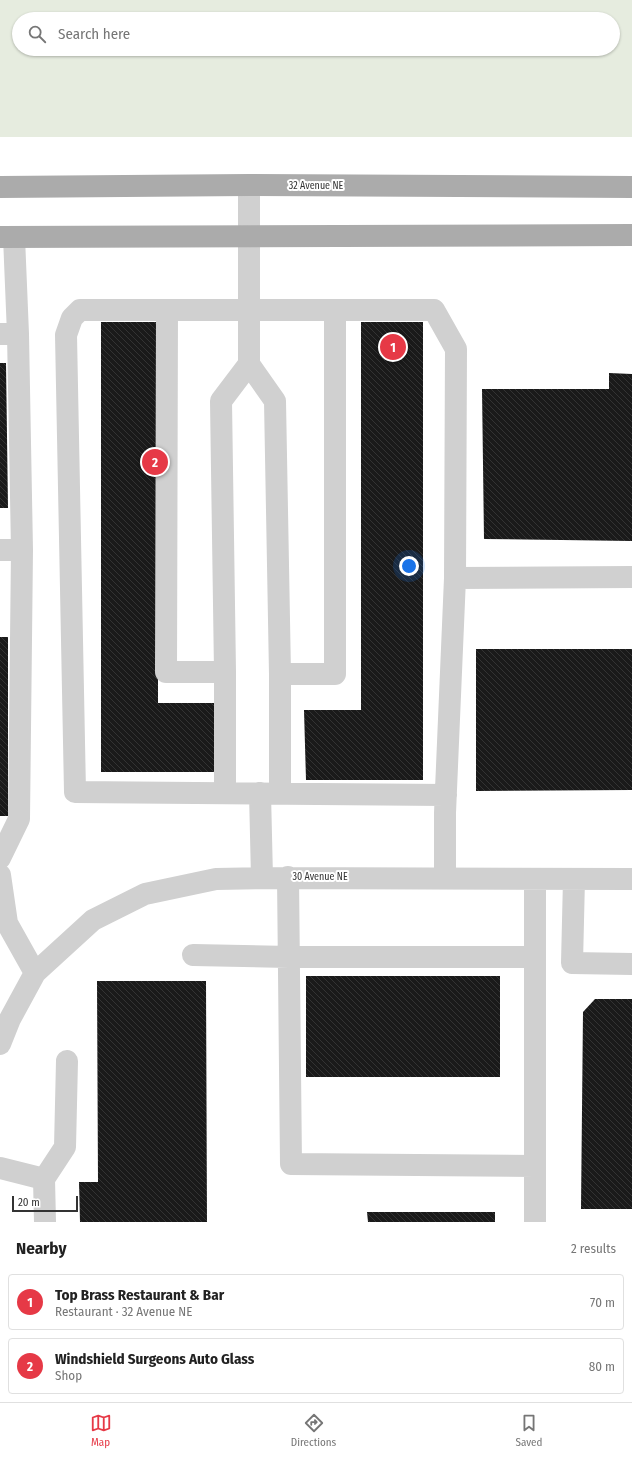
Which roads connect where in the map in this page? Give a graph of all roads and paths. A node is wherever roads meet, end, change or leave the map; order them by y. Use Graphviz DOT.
graph roads {
  1 [pos="249,185"];
  2 [pos="0,187"];
  3 [pos="632,187"];
  4 [pos="632,235"];
  5 [pos="7,237"];
  6 [pos="249,237"];
  7 [pos="167,310"];
  8 [pos="249,310"];
  9 [pos="335,310"];
  10 [pos="9,334"];
  11 [pos="249,364"];
  12 [pos="0,550"];
  13 [pos="22,550"];
  14 [pos="632,577"];
  15 [pos="455,578"];
  16 [pos="225,672"];
  17 [pos="280,674"];
  18 [pos="225,793"];
  19 [pos="270,793"];
  20 [pos="446,795"];
  21 [pos="0,858"];
  22 [pos="0,875"];
  23 [pos="288,877"];
  24 [pos="262,878"];
  25 [pos="445,878"];
  26 [pos="535,879"];
  27 [pos="574,879"];
  28 [pos="632,879"];
  29 [pos="193,955"];
  30 [pos="289,957"];
  31 [pos="535,957"];
  32 [pos="632,964"];
  33 [pos="36,973"];
  34 [pos="0,1044"];
  35 [pos="67,1061"];
  36 [pos="535,1166"];
  37 [pos="0,1168"];
  38 [pos="44,1179"];
  39 [pos="45,1222"];
  40 [pos="535,1222"];
  1 -- 2 [label="main road, 32 Avenue NE"];
  1 -- 3 [label="main road, 32 Avenue NE"];
  1 -- 6 [label="street"];
  4 -- 6 [label="main road"];
  5 -- 6 [label="main road"];
  5 -- 10 [label="street"];
  6 -- 8 [label="street"];
  7 -- 8 [label="street"];
  7 -- 16 [label="street"];
  7 -- 18 [label="street"];
  8 -- 9 [label="street"];
  8 -- 11 [label="street"];
  9 -- 15 [label="street"];
  9 -- 17 [label="street"];
  10 -- 13 [label="street"];
  11 -- 16 [label="street"];
  11 -- 17 [label="street"];
  12 -- 13 [label="street"];
  13 -- 21 [label="street"];
  14 -- 15 [label="street"];
  15 -- 20 [label="street"];
  16 -- 18 [label="street"];
  17 -- 19 [label="street"];
  18 -- 19 [label="street"];
  19 -- 20 [label="street"];
  19 -- 24 [label="street"];
  20 -- 25 [label="street"];
  22 -- 33 [label="street"];
  23 -- 24 [label="street, 30 Avenue NE"];
  23 -- 25 [label="street, 30 Avenue NE"];
  23 -- 30 [label="street"];
  24 -- 33 [label="street, 30 Avenue NE"];
  25 -- 26 [label="street, 30 Avenue NE"];
  26 -- 27 [label="street, 30 Avenue NE"];
  26 -- 31 [label="street"];
  27 -- 28 [label="street, 30 Avenue NE"];
  27 -- 32 [label="street"];
  29 -- 30 [label="street"];
  30 -- 31 [label="street"];
  30 -- 36 [label="street"];
  31 -- 36 [label="street"];
  33 -- 34 [label="street, 30 Avenue NE"];
  35 -- 38 [label="street"];
  36 -- 40 [label="street"];
  37 -- 38 [label="street"];
  38 -- 39 [label="street"];
}
